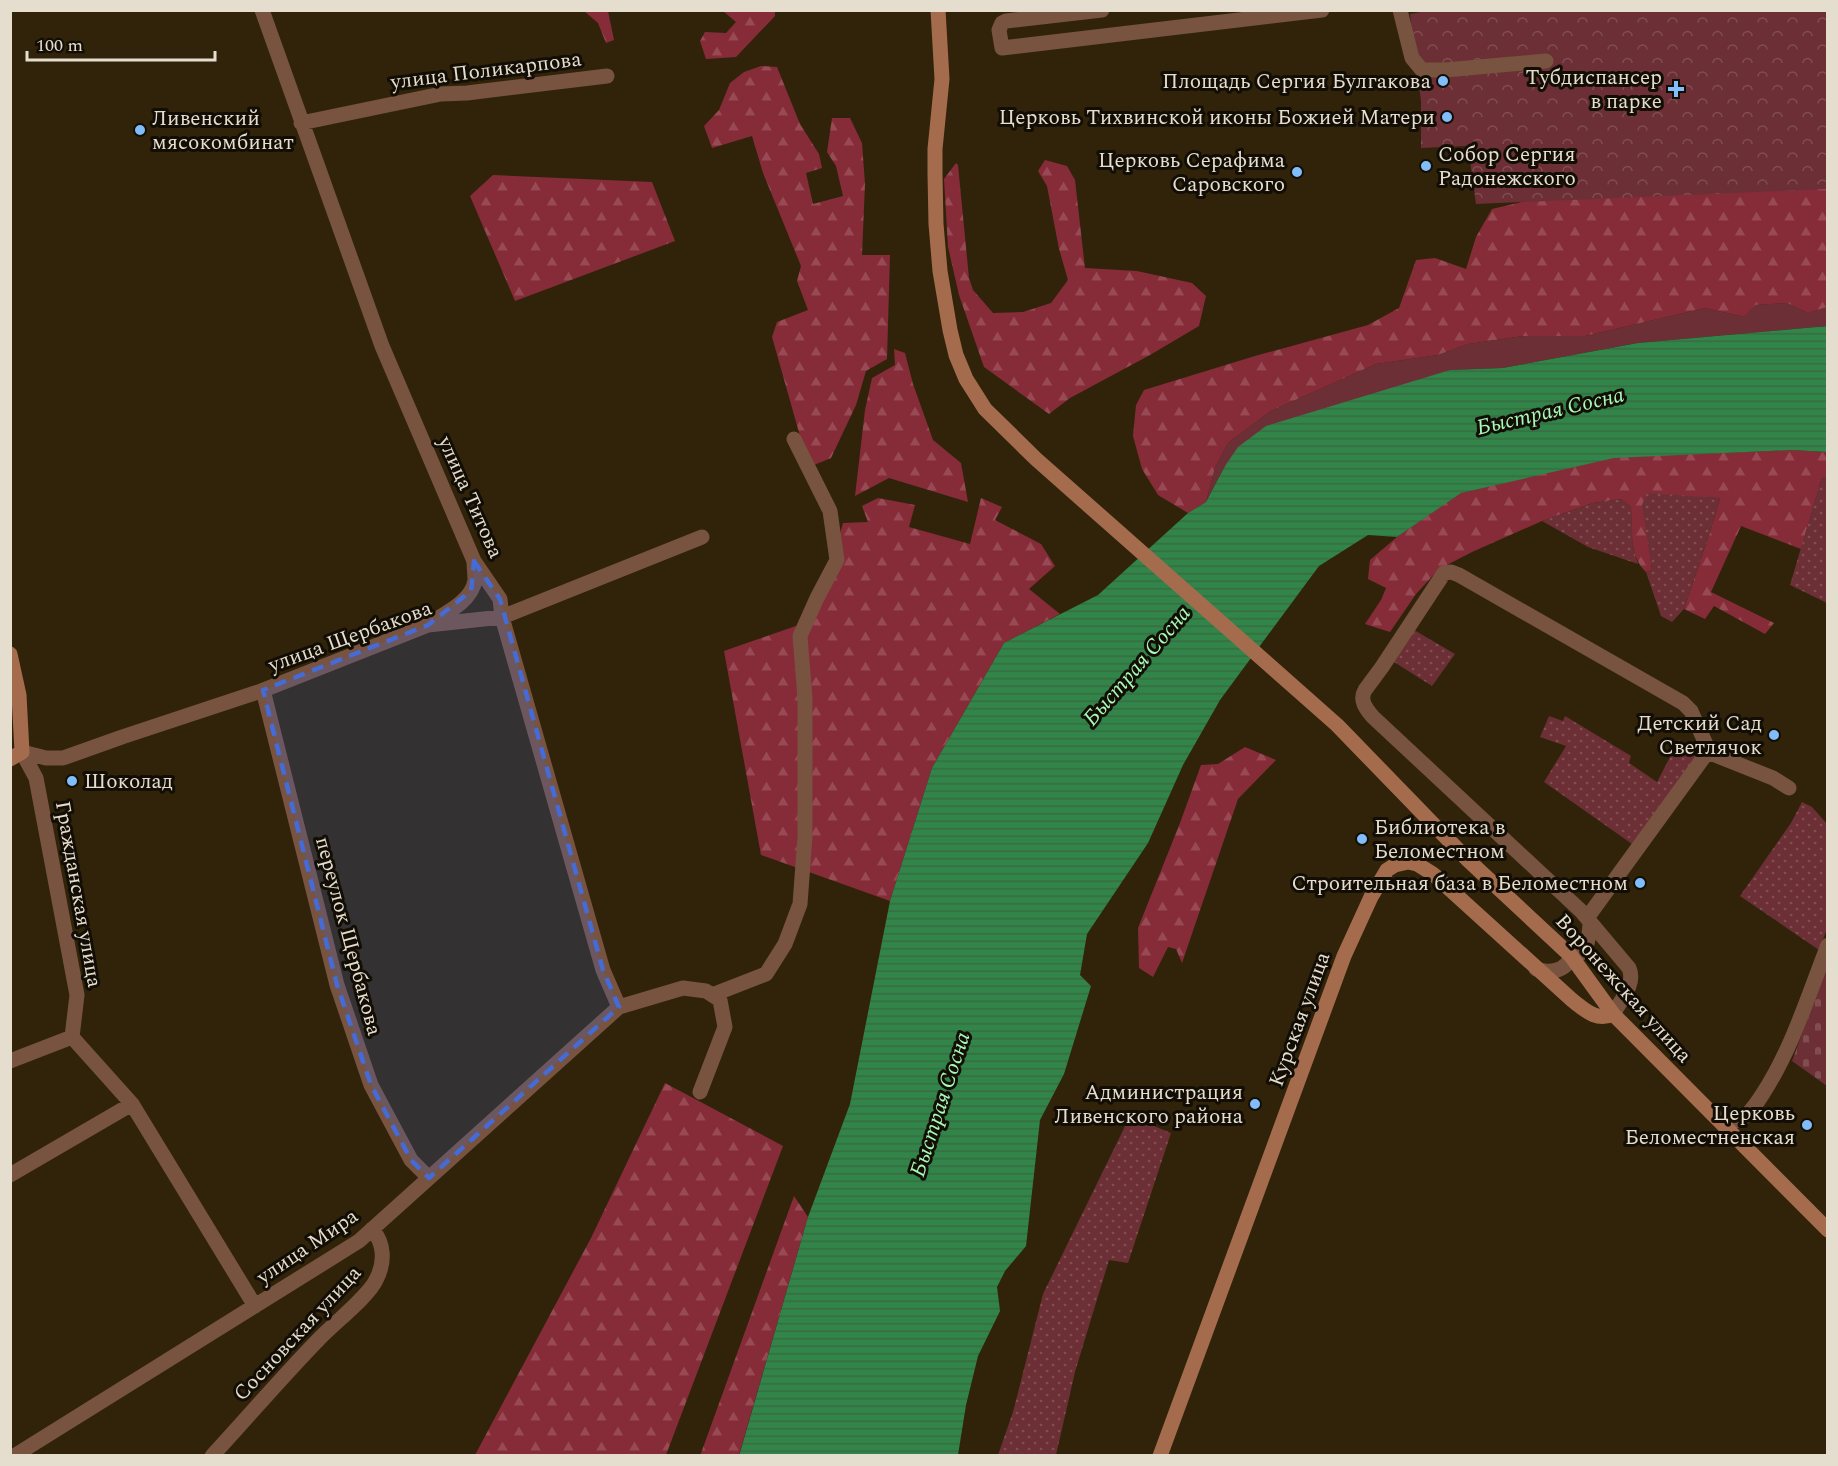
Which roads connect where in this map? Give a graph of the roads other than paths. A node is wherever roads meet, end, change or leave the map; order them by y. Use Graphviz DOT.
graph roads {
  1 [pos="262,10"];
  2 [pos="938,10"];
  3 [pos="1102,10"];
  4 [pos="1322,10"];
  5 [pos="1400,10"];
  6 [pos="1275,13"];
  7 [pos="1546,61"];
  8 [pos="607,76"];
  9 [pos="301,123"];
  10 [pos="794,439"];
  11 [pos="702,537"];
  12 [pos="474,561"];
  13 [pos="502,617"];
  14 [pos="428,625"];
  15 [pos="10,654"];
  16 [pos="263,690"];
  17 [pos="1709,750"];
  18 [pos="16,756"];
  19 [pos="1789,788"];
  20 [pos="1588,921"];
  21 [pos="1827,945"];
  22 [pos="1570,956"];
  23 [pos="1536,969"];
  24 [pos="712,995"];
  25 [pos="619,1007"];
  26 [pos="1613,1014"];
  27 [pos="72,1037"];
  28 [pos="10,1061"];
  29 [pos="700,1092"];
  30 [pos="132,1104"];
  31 [pos="1718,1119"];
  32 [pos="10,1175"];
  33 [pos="429,1178"];
  34 [pos="372,1229"];
  35 [pos="1827,1230"];
  36 [pos="255,1306"];
  37 [pos="14,1455"];
  38 [pos="212,1455"];
  39 [pos="1160,1455"];
  1 -- 9 [label="street, улица Титова"];
  2 -- 22 [label="street, Воронежская улица"];
  3 -- 6 [label="street"];
  4 -- 6 [label="street"];
  5 -- 7 [label="street"];
  8 -- 9 [label="street, улица Поликарпова"];
  9 -- 12 [label="street, улица Титова"];
  10 -- 24 [label="street"];
  11 -- 13 [label="street, улица Щербакова"];
  12 -- 13 [label="street, улица Титова"];
  12 -- 14 [label="street"];
  13 -- 14 [label="street, улица Щербакова"];
  13 -- 25 [label="street, улица Титова"];
  14 -- 16 [label="street, улица Щербакова"];
  15 -- 18 [label="street, Гражданская улица"];
  16 -- 18 [label="street, улица Щербакова"];
  16 -- 33 [label="street, переулок Щербакова"];
  17 -- 19 [label="street"];
  17 -- 20 [label="street"];
  17 -- 20 [label="street"];
  18 -- 27 [label="street, Гражданская улица"];
  20 -- 22 [label="street"];
  20 -- 26 [label="street"];
  21 -- 31 [label="street"];
  22 -- 23 [label="street"];
  22 -- 26 [label="street, Воронежская улица"];
  23 -- 26 [label="street, Курская улица"];
  23 -- 39 [label="street, Курская улица"];
  24 -- 25 [label="street"];
  24 -- 29 [label="street"];
  25 -- 33 [label="street, улица Мира"];
  26 -- 31 [label="street, Воронежская улица"];
  27 -- 28 [label="street"];
  27 -- 30 [label="street"];
  30 -- 32 [label="street"];
  30 -- 36 [label="street"];
  31 -- 35 [label="street, Воронежская улица"];
  33 -- 34 [label="street, улица Мира"];
  34 -- 36 [label="street, улица Мира"];
  34 -- 38 [label="street, Сосновская улица"];
  36 -- 37 [label="street, улица Мира"];
}
